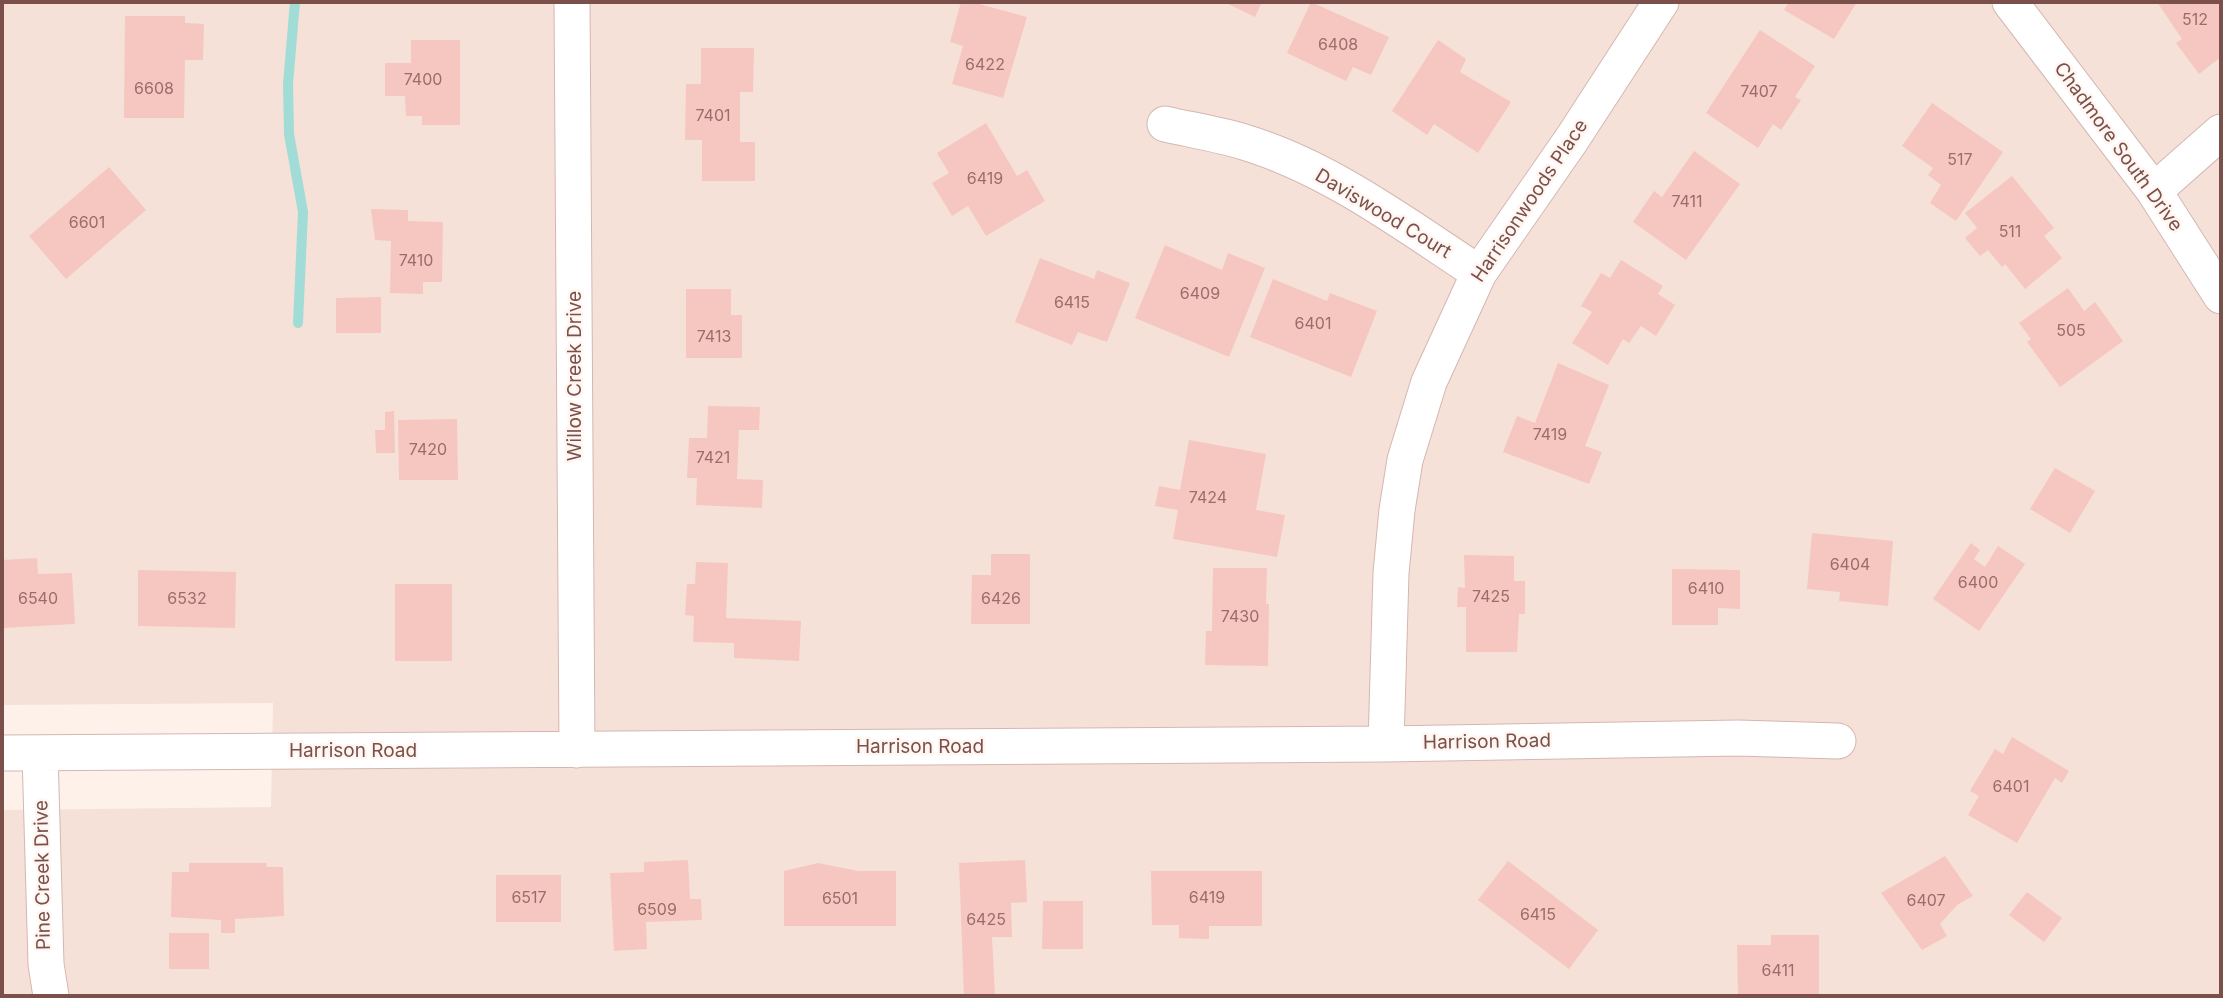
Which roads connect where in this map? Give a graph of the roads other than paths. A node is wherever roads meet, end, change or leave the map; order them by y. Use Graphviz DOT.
graph roads {
  1 [pos="572,2"];
  2 [pos="1661,2"];
  3 [pos="2010,2"];
  4 [pos="1165,124"];
  5 [pos="2221,132"];
  6 [pos="2154,191"];
  7 [pos="1479,273"];
  8 [pos="2221,296"];
  9 [pos="1838,741"];
  10 [pos="1386,744"];
  11 [pos="578,750"];
  12 [pos="2,753"];
  13 [pos="40,753"];
  14 [pos="51,996"];
  1 -- 11 [label="street, Willow Creek Drive"];
  2 -- 7 [label="street, Harrisonwoods Place"];
  3 -- 6 [label="street, Chadmore South Drive"];
  4 -- 7 [label="street, Daviswood Court"];
  5 -- 6 [label="street"];
  6 -- 8 [label="street, Chadmore South Drive"];
  7 -- 10 [label="street, Harrisonwoods Place"];
  9 -- 10 [label="street, Harrison Road"];
  10 -- 11 [label="street, Harrison Road"];
  11 -- 13 [label="street, Harrison Road"];
  12 -- 13 [label="street, Harrison Road"];
  13 -- 14 [label="street, Pine Creek Drive"];
}
